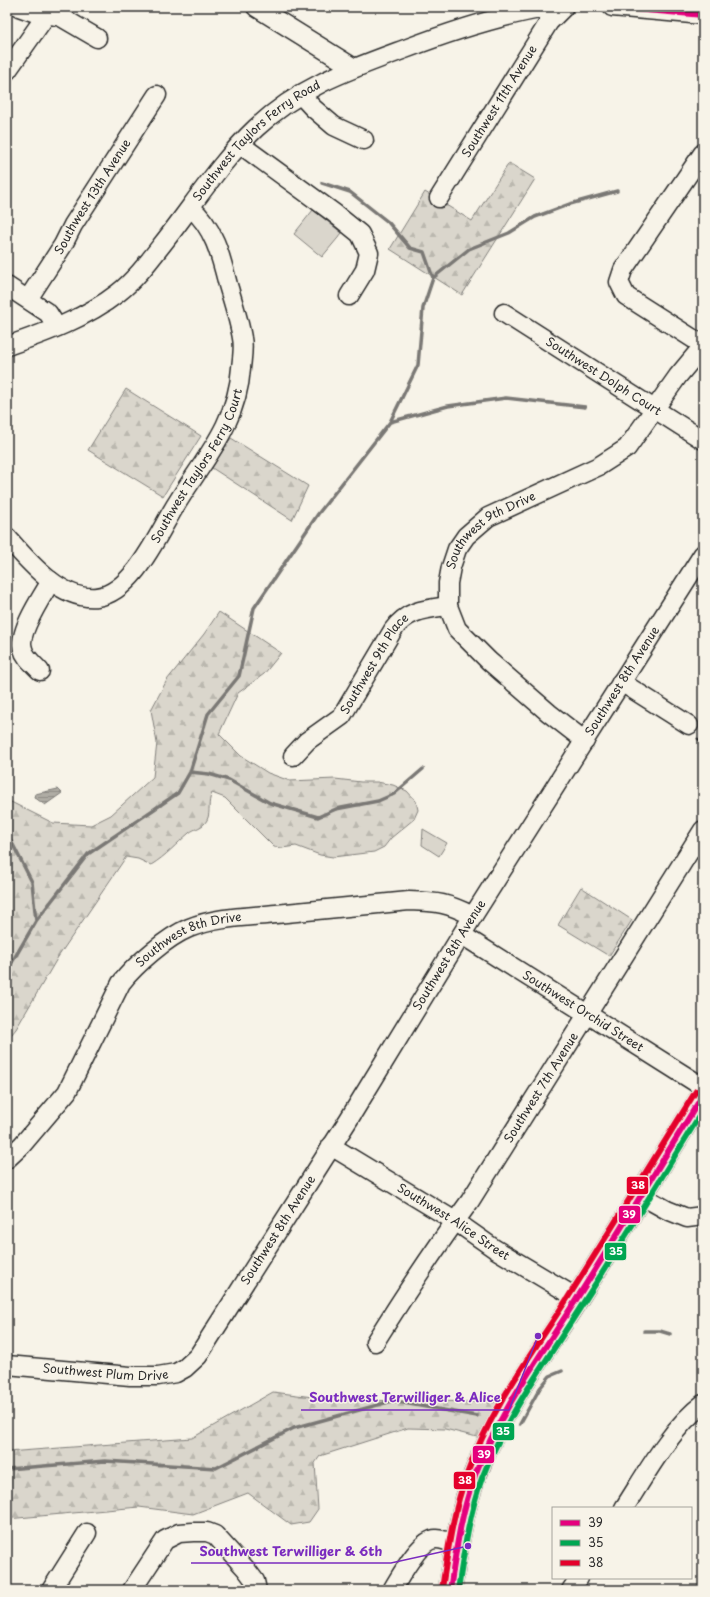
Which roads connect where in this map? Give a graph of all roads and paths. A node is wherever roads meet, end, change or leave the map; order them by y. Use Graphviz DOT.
graph roads {
  1 [pos="19,7"];
  2 [pos="256,7"];
  3 [pos="551,7"];
  4 [pos="564,7"];
  5 [pos="612,7"];
  6 [pos="49,11"];
  7 [pos="484,14"];
  8 [pos="703,15"];
  9 [pos="97,38"];
  10 [pos="354,68"];
  11 [pos="7,71"];
  12 [pos="300,94"];
  13 [pos="156,95"];
  14 [pos="364,140"];
  15 [pos="240,145"];
  16 [pos="703,153"];
  17 [pos="439,198"];
  18 [pos="191,208"];
  19 [pos="7,286"];
  20 [pos="349,296"];
  21 [pos="28,299"];
  22 [pos="504,313"];
  23 [pos="57,327"];
  24 [pos="703,345"];
  25 [pos="7,346"];
  26 [pos="654,409"];
  27 [pos="703,440"];
  28 [pos="7,537"];
  29 [pos="703,554"];
  30 [pos="51,581"];
  31 [pos="448,606"];
  32 [pos="40,671"];
  33 [pos="621,682"];
  34 [pos="689,725"];
  35 [pos="584,740"];
  36 [pos="293,756"];
  37 [pos="703,830"];
  38 [pos="473,916"];
  39 [pos="462,935"];
  40 [pos="588,1015"];
  41 [pos="703,1087"];
  42 [pos="703,1095"];
  43 [pos="331,1146"];
  44 [pos="7,1159"];
  45 [pos="640,1195"];
  46 [pos="703,1216"];
  47 [pos="455,1221"];
  48 [pos="577,1298"];
  49 [pos="375,1342"];
  50 [pos="198,1356"];
  51 [pos="7,1365"];
  52 [pos="703,1404"];
  53 [pos="625,1507"];
  54 [pos="87,1533"];
  55 [pos="457,1545"];
  56 [pos="578,1579"];
  57 [pos="51,1590"];
  58 [pos="132,1590"];
  59 [pos="257,1590"];
  60 [pos="392,1590"];
  61 [pos="450,1590"];
  62 [pos="571,1590"];
  1 -- 6 [label="street"];
  2 -- 10 [label="street"];
  3 -- 7 [label="street, Southwest Taylors Ferry Road"];
  4 -- 17 [label="street, Southwest 11th Avenue"];
  5 -- 8 [label="street"];
  6 -- 9 [label="street"];
  6 -- 11 [label="street"];
  7 -- 10 [label="street, Southwest Taylors Ferry Road"];
  10 -- 12 [label="street, Southwest Taylors Ferry Road"];
  12 -- 14 [label="street"];
  12 -- 15 [label="street, Southwest Taylors Ferry Road"];
  13 -- 21 [label="street, Southwest 13th Avenue"];
  15 -- 18 [label="street, Southwest Taylors Ferry Road"];
  15 -- 20 [label="street"];
  16 -- 24 [label="street"];
  18 -- 23 [label="street, Southwest Taylors Ferry Road"];
  18 -- 30 [label="street, Southwest Taylors Ferry Court"];
  19 -- 21 [label="street"];
  21 -- 23 [label="street"];
  22 -- 26 [label="street, Southwest Dolph Court"];
  23 -- 25 [label="street, Southwest Taylors Ferry Road"];
  24 -- 26 [label="street, Southwest 9th Drive"];
  26 -- 27 [label="street, Southwest Dolph Court"];
  26 -- 31 [label="street, Southwest 9th Drive"];
  28 -- 30 [label="street, Southwest Taylors Ferry Court"];
  29 -- 33 [label="street, Southwest 8th Avenue"];
  30 -- 32 [label="street"];
  31 -- 35 [label="street, Southwest 9th Drive"];
  31 -- 36 [label="street, Southwest 9th Place"];
  33 -- 34 [label="street"];
  33 -- 35 [label="street, Southwest 8th Avenue"];
  35 -- 38 [label="street, Southwest 8th Avenue"];
  37 -- 40 [label="street, Southwest 7th Avenue"];
  38 -- 39 [label="street, Southwest 8th Avenue"];
  38 -- 44 [label="street, Southwest 8th Drive"];
  39 -- 40 [label="street, Southwest Orchid Street"];
  39 -- 43 [label="street, Southwest 8th Avenue"];
  40 -- 41 [label="street, Southwest Orchid Street"];
  40 -- 47 [label="street, Southwest 7th Avenue"];
  42 -- 45 [label="main road"];
  43 -- 47 [label="street, Southwest Alice Street"];
  43 -- 50 [label="street, Southwest 8th Avenue"];
  45 -- 46 [label="street"];
  45 -- 48 [label="main road"];
  47 -- 48 [label="street, Southwest Alice Street"];
  47 -- 49 [label="street, Southwest 7th Avenue"];
  48 -- 55 [label="main road"];
  50 -- 51 [label="street, Southwest Plum Drive"];
  52 -- 53 [label="street"];
  54 -- 57 [label="street"];
  55 -- 60 [label="street"];
  55 -- 61 [label="main road"];
  56 -- 62 [label="street"];
  58 -- 59 [label="street"];
}
